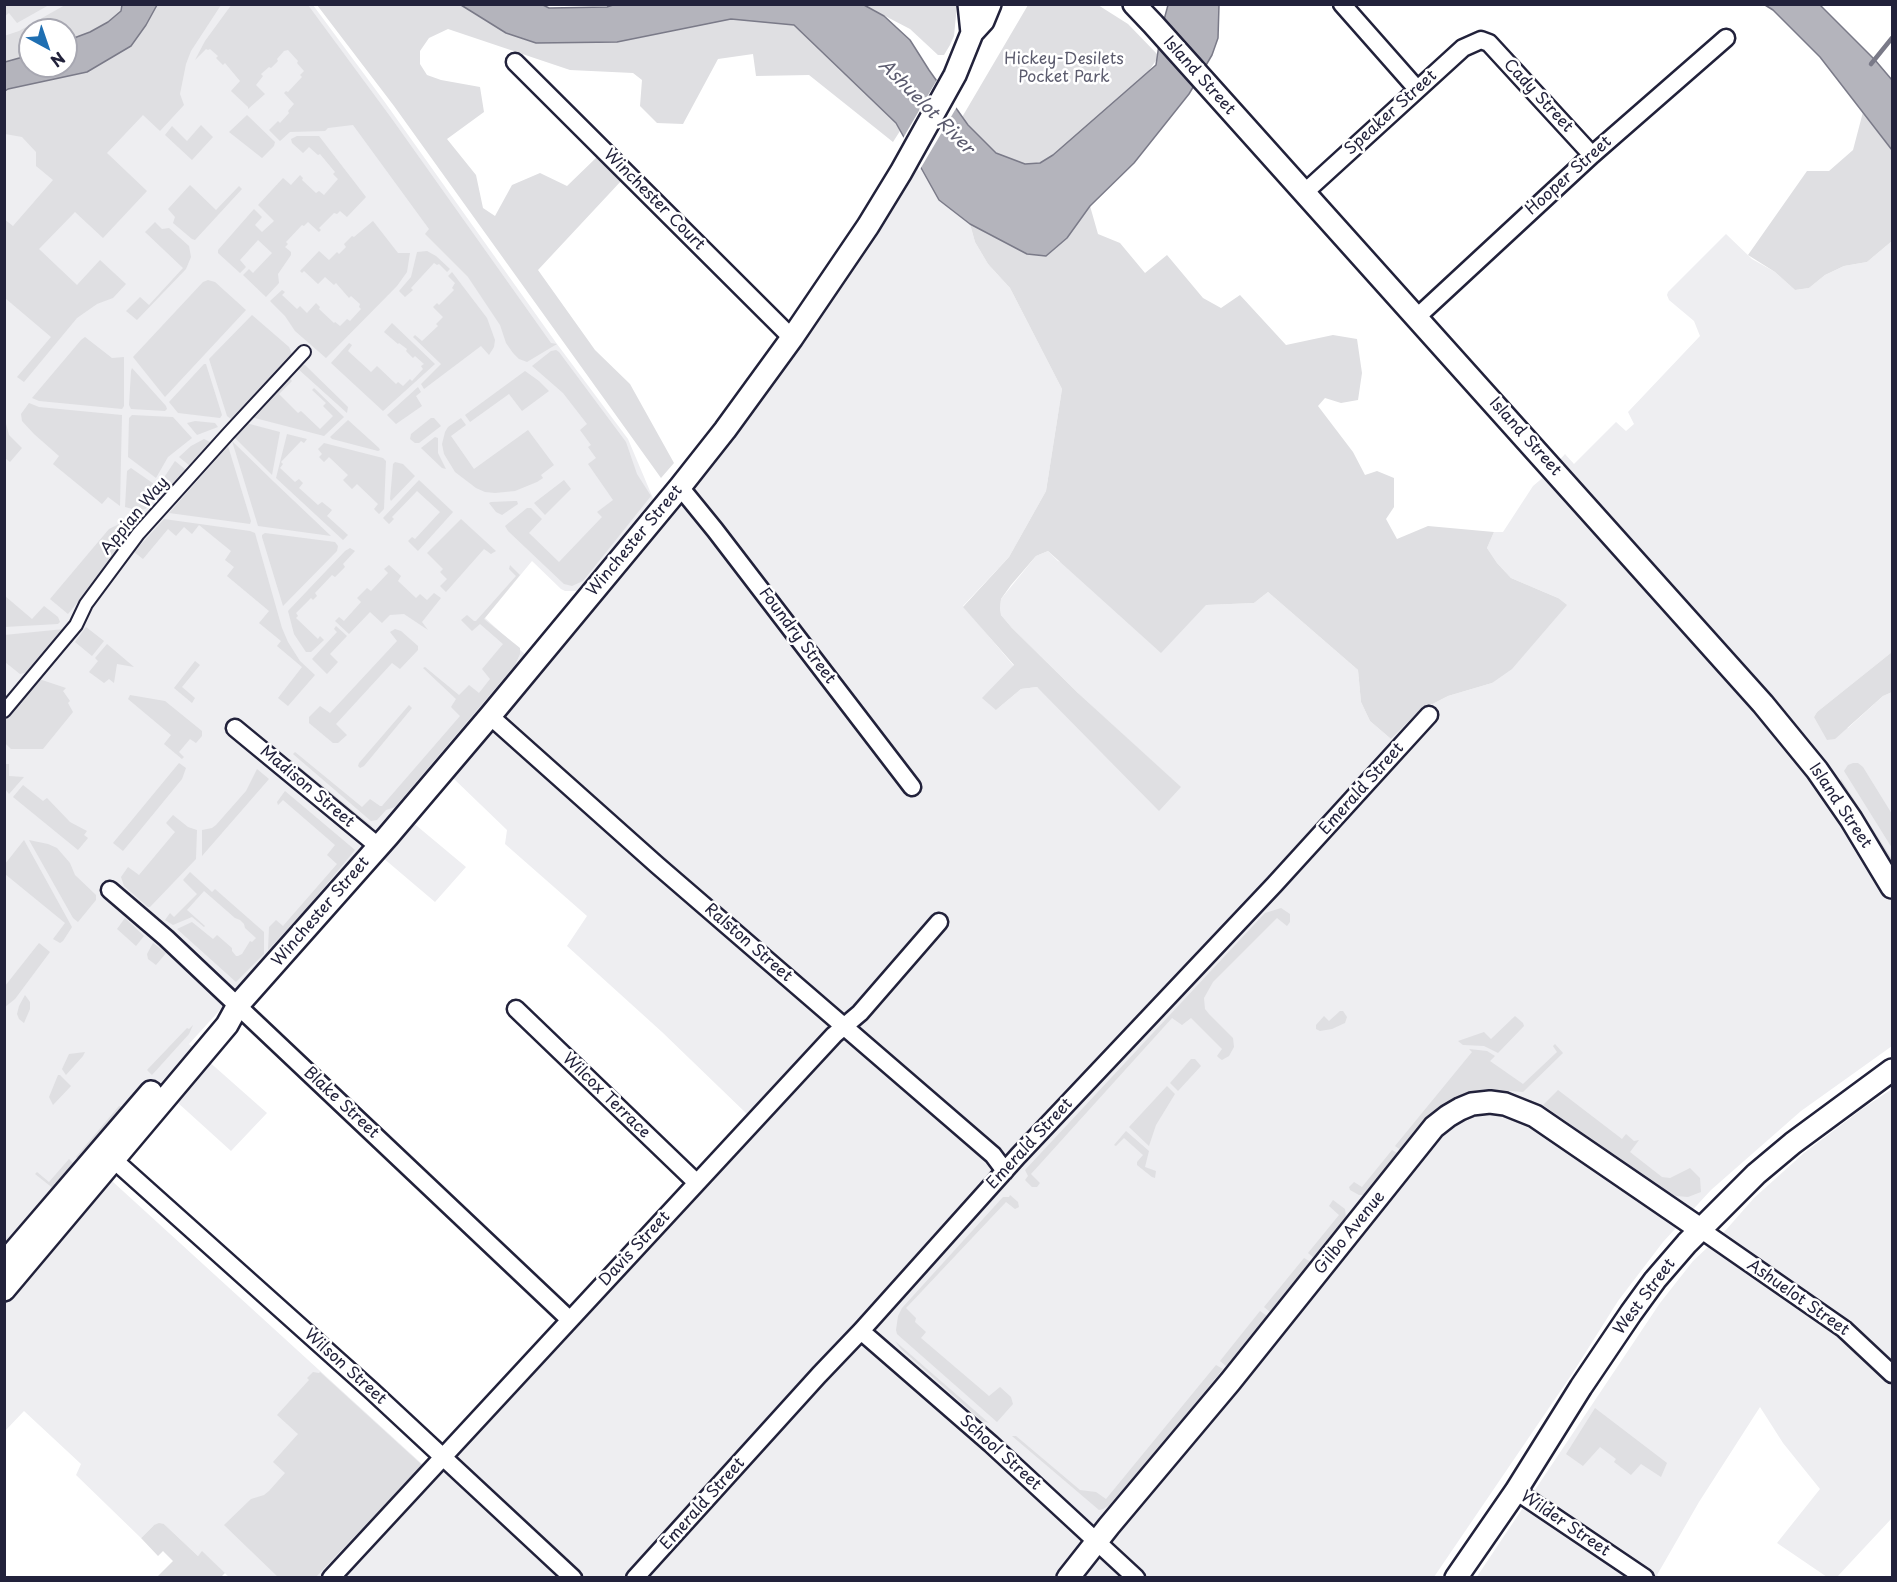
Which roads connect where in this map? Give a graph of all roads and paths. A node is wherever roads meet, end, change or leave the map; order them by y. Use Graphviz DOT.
graph roads {
  1 [pos="969,4"];
  2 [pos="990,4"];
  3 [pos="1134,4"];
  4 [pos="1342,4"];
  5 [pos="972,33"];
  6 [pos="1726,38"];
  7 [pos="1481,40"];
  8 [pos="515,62"];
  9 [pos="1417,89"];
  10 [pos="1592,155"];
  11 [pos="1304,192"];
  12 [pos="1416,318"];
  13 [pos="792,338"];
  14 [pos="304,352"];
  15 [pos="680,488"];
  16 [pos="4,711"];
  17 [pos="1429,715"];
  18 [pos="490,716"];
  19 [pos="235,728"];
  20 [pos="912,787"];
  21 [pos="378,846"];
  22 [pos="1893,887"];
  23 [pos="110,890"];
  24 [pos="939,922"];
  25 [pos="238,1005"];
  26 [pos="516,1009"];
  27 [pos="845,1026"];
  28 [pos="1893,1070"];
  29 [pos="114,1160"];
  30 [pos="1005,1171"];
  31 [pos="697,1183"];
  32 [pos="1700,1229"];
  33 [pos="4,1263"];
  34 [pos="4,1290"];
  35 [pos="570,1320"];
  36 [pos="861,1331"];
  37 [pos="1893,1374"];
  38 [pos="444,1458"];
  39 [pos="1515,1491"];
  40 [pos="1098,1540"];
  41 [pos="331,1578"];
  42 [pos="573,1578"];
  43 [pos="635,1578"];
  44 [pos="1068,1578"];
  45 [pos="1137,1578"];
  46 [pos="1456,1578"];
  47 [pos="1645,1578"];
  1 -- 5 [label="street, Winchester Street"];
  2 -- 5 [label="street, Winchester Street"];
  3 -- 11 [label="street, Island Street"];
  4 -- 9 [label="street"];
  5 -- 13 [label="street, Winchester Street"];
  6 -- 10 [label="street, Hooper Street"];
  7 -- 9 [label="street, Speaker Street"];
  7 -- 10 [label="street, Cady Street"];
  8 -- 13 [label="street, Winchester Court"];
  9 -- 11 [label="street, Speaker Street"];
  10 -- 12 [label="street, Hooper Street"];
  11 -- 12 [label="street, Island Street"];
  12 -- 22 [label="street, Island Street"];
  13 -- 15 [label="street, Winchester Street"];
  14 -- 16 [label="street, Appian Way"];
  15 -- 18 [label="street, Winchester Street"];
  15 -- 20 [label="street, Foundry Street"];
  17 -- 30 [label="street, Emerald Street"];
  18 -- 21 [label="street, Winchester Street"];
  18 -- 27 [label="street, Ralston Street"];
  19 -- 21 [label="street, Madison Street"];
  21 -- 25 [label="street, Winchester Street"];
  23 -- 25 [label="street, Blake Street"];
  24 -- 27 [label="street, Davis Street"];
  25 -- 29 [label="street, Winchester Street"];
  25 -- 33 [label="street, Winchester Street"];
  25 -- 35 [label="street, Blake Street"];
  26 -- 31 [label="street, Wilcox Terrace"];
  27 -- 30 [label="street, Ralston Street"];
  27 -- 31 [label="street, Davis Street"];
  28 -- 32 [label="street, West Street"];
  29 -- 34 [label="street, Winchester Street"];
  29 -- 38 [label="street, Wilson Street"];
  30 -- 36 [label="street, Emerald Street"];
  31 -- 35 [label="street, Davis Street"];
  32 -- 37 [label="street, Ashuelot Street"];
  32 -- 39 [label="street, West Street"];
  32 -- 40 [label="street, Gilbo Avenue"];
  35 -- 38 [label="street, Davis Street"];
  36 -- 40 [label="street, School Street"];
  36 -- 43 [label="street, Emerald Street"];
  38 -- 41 [label="street, Davis Street"];
  38 -- 42 [label="street, Wilson Street"];
  39 -- 46 [label="street, West Street"];
  39 -- 47 [label="street, Wilder Street"];
  40 -- 44 [label="street, Gilbo Avenue"];
  40 -- 45 [label="street, School Street"];
}
